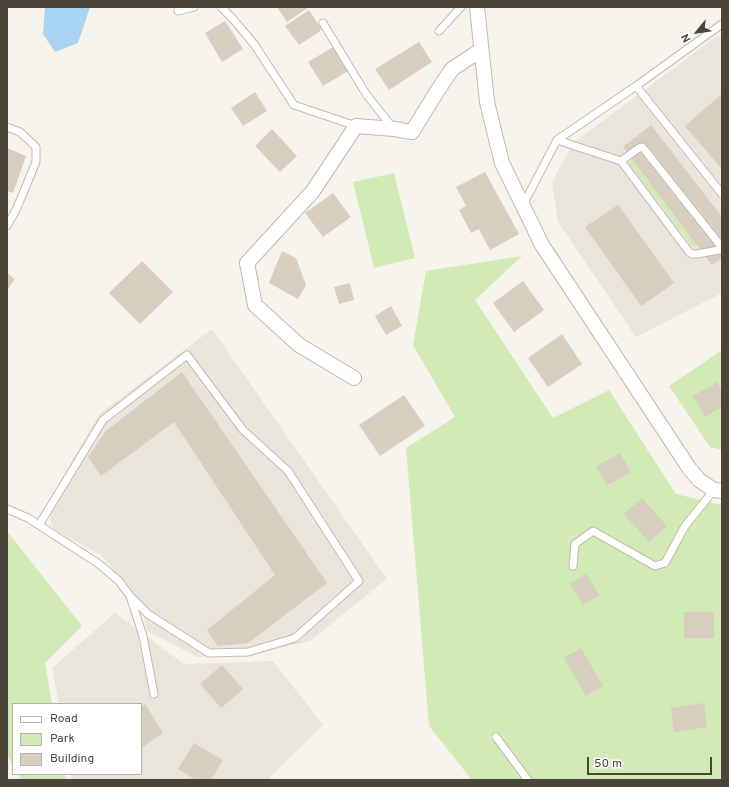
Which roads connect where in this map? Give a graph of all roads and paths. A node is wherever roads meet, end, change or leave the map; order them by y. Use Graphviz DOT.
graph roads {
  1 [pos="194,7"];
  2 [pos="221,7"];
  3 [pos="462,7"];
  4 [pos="477,7"];
  5 [pos="178,11"];
  6 [pos="323,23"];
  7 [pos="722,24"];
  8 [pos="439,31"];
  9 [pos="481,50"];
  10 [pos="636,86"];
  11 [pos="356,126"];
  12 [pos="7,127"];
  13 [pos="394,129"];
  14 [pos="557,140"];
  15 [pos="622,161"];
  16 [pos="721,191"];
  17 [pos="523,205"];
  18 [pos="7,226"];
  19 [pos="354,378"];
  20 [pos="718,491"];
  21 [pos="7,509"];
  22 [pos="39,525"];
  23 [pos="573,566"];
  24 [pos="130,596"];
  25 [pos="154,694"];
  26 [pos="496,737"];
  27 [pos="528,780"];
  1 -- 5 [label="lane"];
  2 -- 11 [label="lane"];
  3 -- 8 [label="lane"];
  4 -- 9 [label="street"];
  6 -- 13 [label="lane"];
  7 -- 10 [label="lane"];
  9 -- 13 [label="street"];
  9 -- 17 [label="street"];
  10 -- 14 [label="lane"];
  10 -- 16 [label="lane"];
  11 -- 13 [label="street"];
  11 -- 19 [label="street"];
  12 -- 18 [label="lane"];
  14 -- 15 [label="lane"];
  14 -- 17 [label="lane"];
  15 -- 15 [label="lane"];
  17 -- 20 [label="street"];
  20 -- 23 [label="lane"];
  21 -- 22 [label="lane"];
  22 -- 24 [label="lane"];
  22 -- 24 [label="lane"];
  24 -- 25 [label="lane"];
  26 -- 27 [label="lane"];
}
